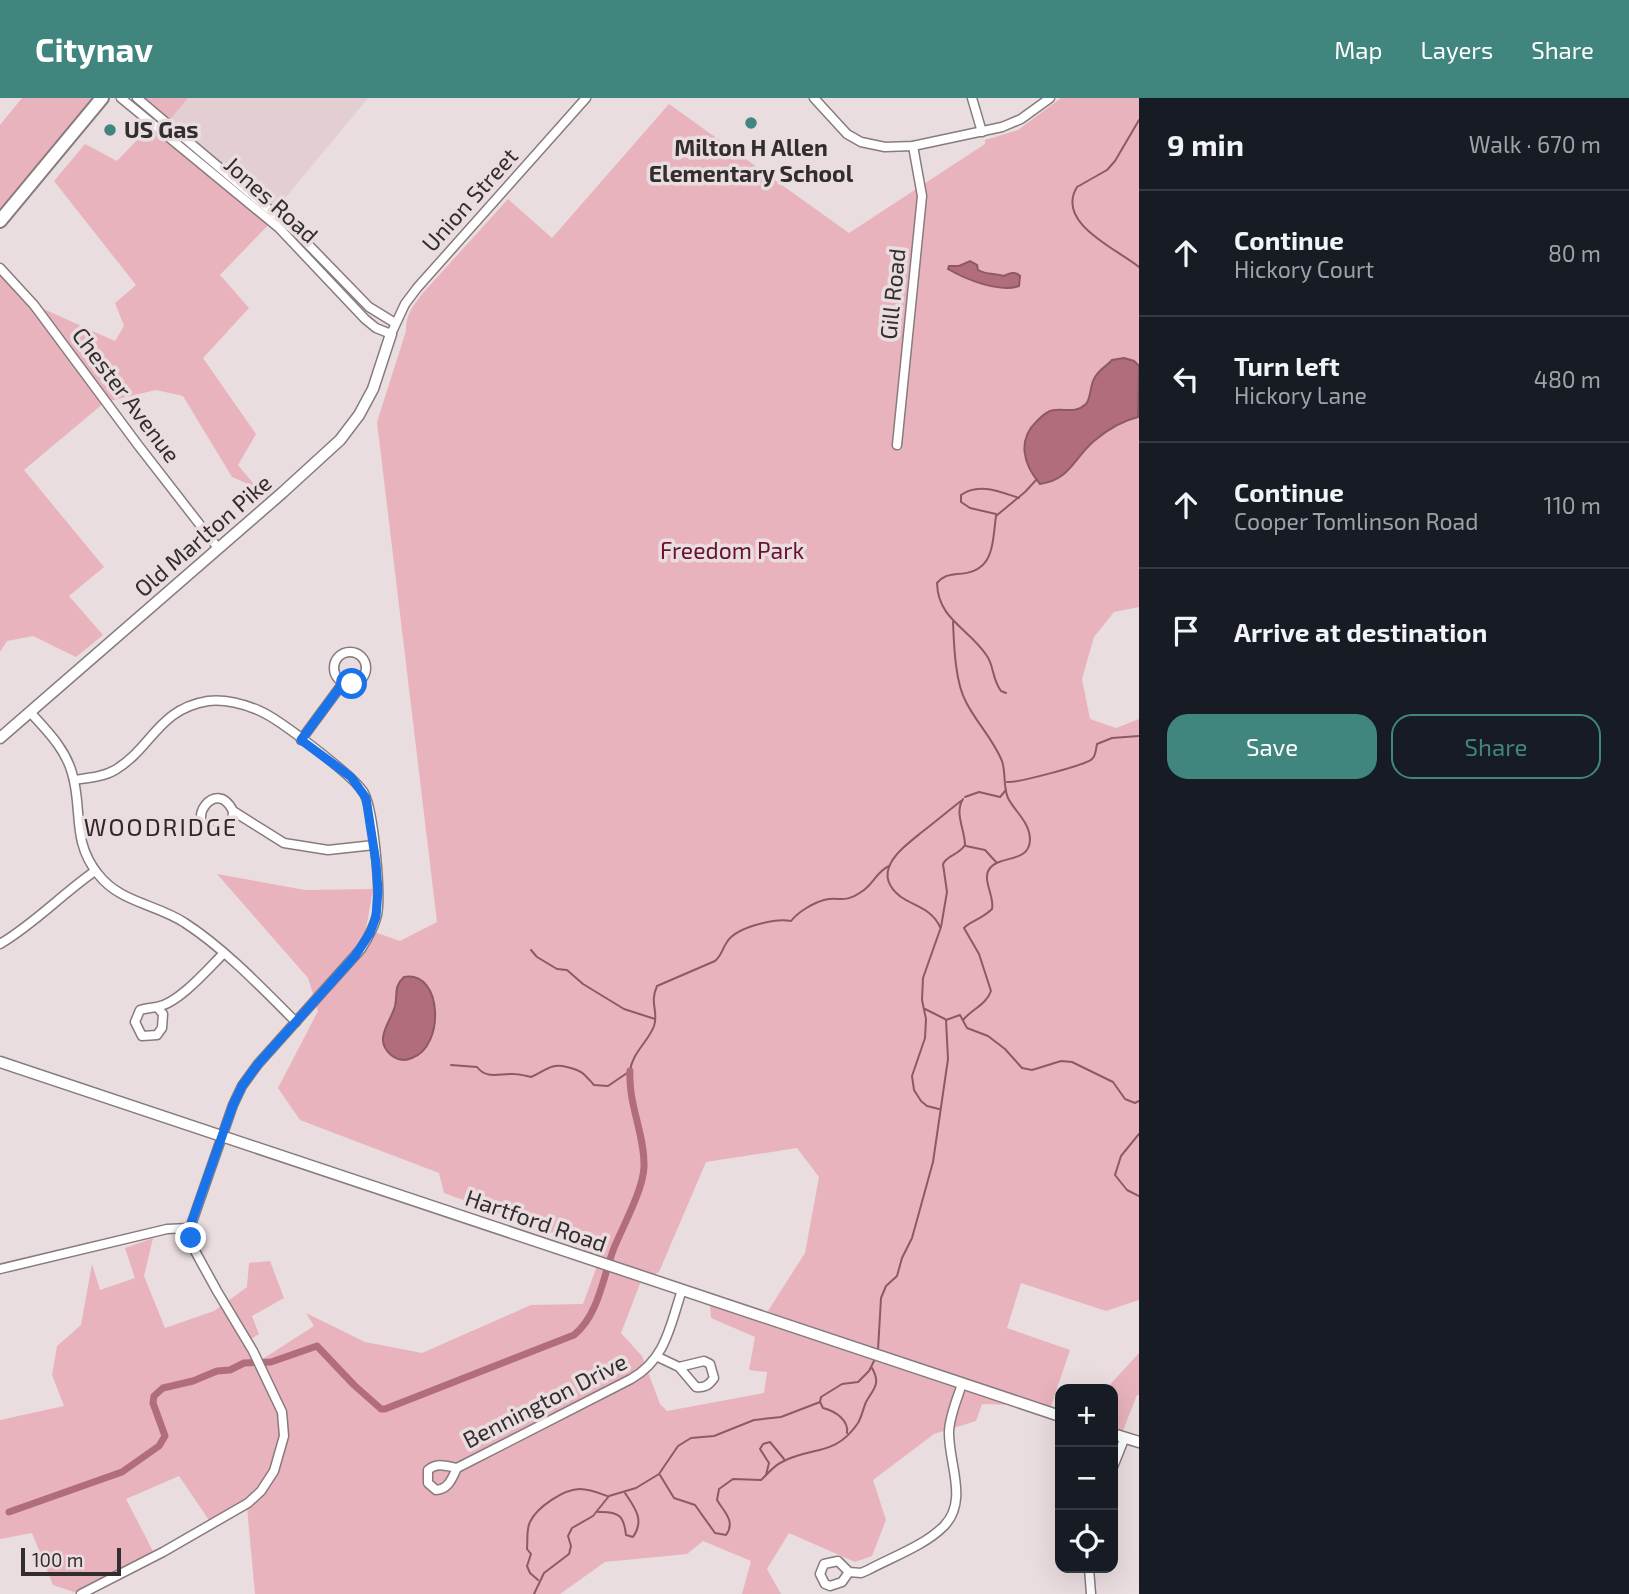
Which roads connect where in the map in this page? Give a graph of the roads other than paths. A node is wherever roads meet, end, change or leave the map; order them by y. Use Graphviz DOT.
graph roads {
  1 [pos="102,98"];
  2 [pos="121,98"];
  3 [pos="137,98"];
  4 [pos="586,98"];
  5 [pos="814,98"];
  6 [pos="971,98"];
  7 [pos="1050,98"];
  8 [pos="982,132"];
  9 [pos="913,146"];
  10 [pos="0,221"];
  11 [pos="0,268"];
  12 [pos="396,323"];
  13 [pos="391,334"];
  14 [pos="897,445"];
  15 [pos="218,548"];
  16 [pos="343,683"];
  17 [pos="30,712"];
  18 [pos="0,738"];
  19 [pos="301,740"];
  20 [pos="74,780"];
  21 [pos="233,811"];
  22 [pos="374,845"];
  23 [pos="95,871"];
  24 [pos="0,944"];
  25 [pos="223,954"];
  26 [pos="157,1007"];
  27 [pos="296,1022"];
  28 [pos="0,1062"];
  29 [pos="223,1135"];
  30 [pos="190,1228"];
  31 [pos="0,1269"];
  32 [pos="682,1290"];
  33 [pos="658,1357"];
  34 [pos="678,1367"];
  35 [pos="962,1384"];
  36 [pos="1055,1414"];
  37 [pos="1118,1435"];
  38 [pos="1125,1437"];
  39 [pos="1139,1442"];
  40 [pos="1118,1454"];
  41 [pos="457,1468"];
  42 [pos="849,1572"];
  43 [pos="1089,1573"];
  44 [pos="81,1594"];
  45 [pos="1091,1594"];
  1 -- 10 [label="highway"];
  2 -- 13 [label="street, Jones Road"];
  3 -- 12 [label="street, Jones Road"];
  4 -- 12 [label="street, Union Street"];
  5 -- 9 [label="street"];
  6 -- 8 [label="street"];
  7 -- 8 [label="street"];
  8 -- 9 [label="street"];
  9 -- 14 [label="street, Gill Road"];
  11 -- 15 [label="street, Chester Avenue"];
  12 -- 13 [label="street, Union Street"];
  13 -- 15 [label="street, Old Marlton Pike"];
  15 -- 17 [label="street, Old Marlton Pike"];
  16 -- 16 [label="street"];
  16 -- 19 [label="street"];
  17 -- 18 [label="street, Old Marlton Pike"];
  17 -- 20 [label="street"];
  19 -- 20 [label="street"];
  19 -- 22 [label="street"];
  20 -- 23 [label="street"];
  21 -- 21 [label="street"];
  21 -- 22 [label="street"];
  22 -- 27 [label="street"];
  23 -- 24 [label="street"];
  23 -- 25 [label="street"];
  25 -- 26 [label="street"];
  25 -- 27 [label="street"];
  27 -- 29 [label="street"];
  28 -- 29 [label="street, Hartford Road"];
  29 -- 30 [label="street"];
  29 -- 32 [label="street, Hartford Road"];
  30 -- 31 [label="street"];
  30 -- 44 [label="street"];
  32 -- 33 [label="street, Bennington Drive"];
  32 -- 35 [label="street, Hartford Road"];
  33 -- 34 [label="street"];
  33 -- 41 [label="street, Bennington Drive"];
  35 -- 36 [label="street, Hartford Road"];
  35 -- 42 [label="street"];
  37 -- 38 [label="street"];
  38 -- 39 [label="street"];
  38 -- 40 [label="street"];
  43 -- 45 [label="street"];
}
